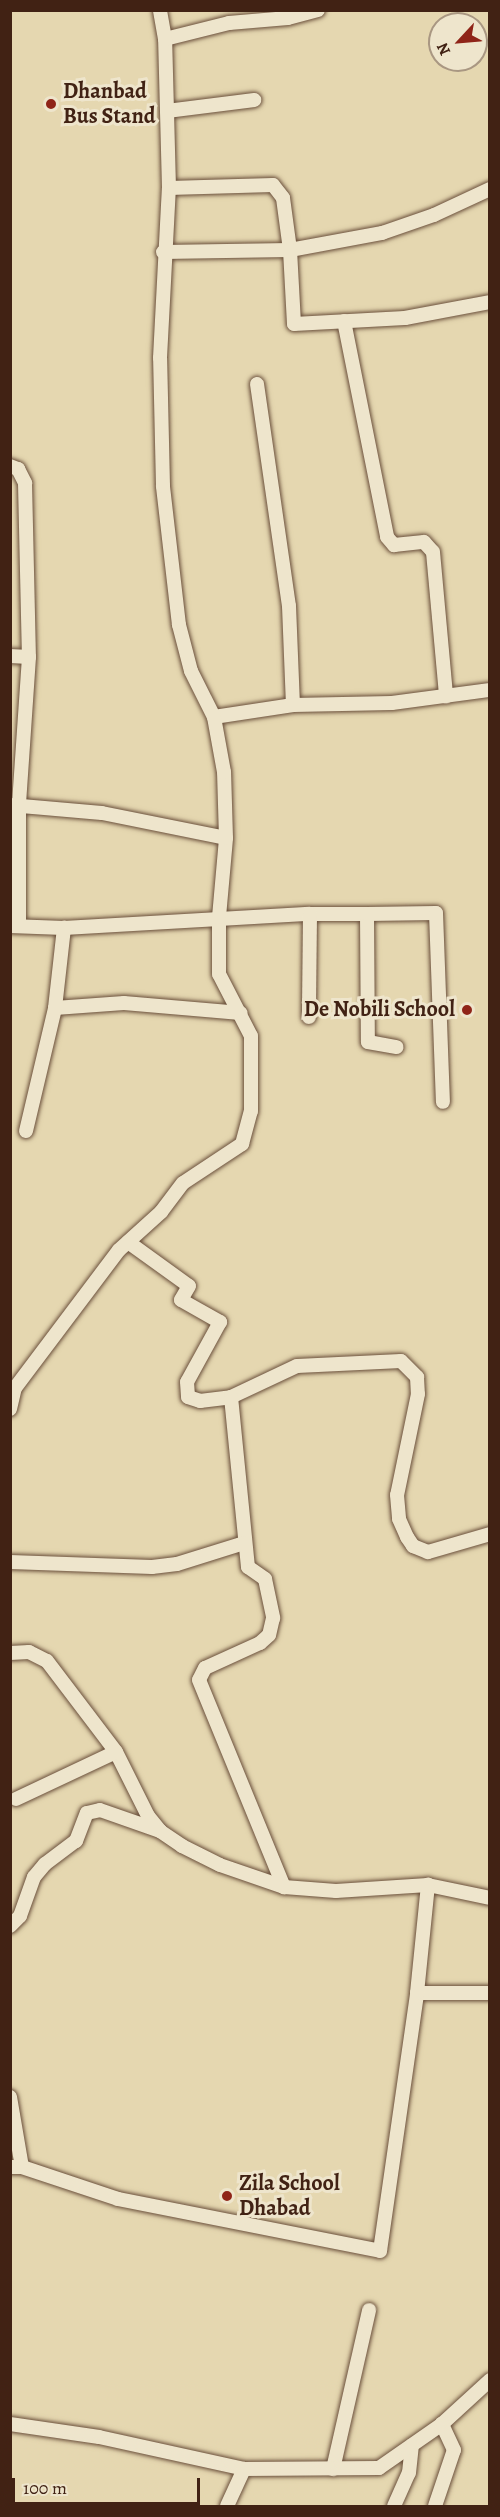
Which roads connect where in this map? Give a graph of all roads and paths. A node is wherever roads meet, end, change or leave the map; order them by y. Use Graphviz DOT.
graph roads {
  1 [pos="160,10"];
  2 [pos="318,10"];
  3 [pos="259,15"];
  4 [pos="165,39"];
  5 [pos="254,100"];
  6 [pos="167,111"];
  7 [pos="169,188"];
  8 [pos="489,189"];
  9 [pos="290,250"];
  10 [pos="163,252"];
  11 [pos="489,303"];
  12 [pos="344,321"];
  13 [pos="257,384"];
  14 [pos="10,466"];
  15 [pos="10,656"];
  16 [pos="29,657"];
  17 [pos="489,690"];
  18 [pos="446,696"];
  19 [pos="293,705"];
  20 [pos="214,717"];
  21 [pos="15,805"];
  22 [pos="226,838"];
  23 [pos="310,914"];
  24 [pos="367,914"];
  25 [pos="219,917"];
  26 [pos="15,926"];
  27 [pos="64,928"];
  28 [pos="55,1008"];
  29 [pos="241,1013"];
  30 [pos="309,1017"];
  31 [pos="397,1047"];
  32 [pos="443,1102"];
  33 [pos="26,1131"];
  34 [pos="128,1242"];
  35 [pos="13,1388"];
  36 [pos="231,1397"];
  37 [pos="10,1409"];
  38 [pos="489,1534"];
  39 [pos="244,1542"];
  40 [pos="10,1562"];
  41 [pos="10,1653"];
  42 [pos="116,1752"];
  43 [pos="16,1799"];
  44 [pos="160,1831"];
  45 [pos="428,1885"];
  46 [pos="284,1887"];
  47 [pos="489,1898"];
  48 [pos="10,1926"];
  49 [pos="417,1993"];
  50 [pos="489,1994"];
  51 [pos="10,2097"];
  52 [pos="16,2167"];
  53 [pos="369,2310"];
  54 [pos="489,2380"];
  55 [pos="10,2424"];
  56 [pos="442,2424"];
  57 [pos="412,2445"];
  58 [pos="244,2469"];
  59 [pos="333,2469"];
  60 [pos="227,2506"];
  61 [pos="394,2506"];
  62 [pos="435,2506"];
  1 -- 4 [label="street"];
  2 -- 3 [label="street"];
  3 -- 4 [label="street"];
  4 -- 6 [label="street"];
  5 -- 6 [label="street"];
  6 -- 7 [label="street"];
  7 -- 9 [label="street"];
  7 -- 10 [label="street"];
  8 -- 9 [label="street"];
  9 -- 10 [label="street"];
  9 -- 12 [label="street"];
  10 -- 20 [label="street"];
  11 -- 12 [label="street"];
  12 -- 18 [label="street"];
  13 -- 19 [label="street"];
  14 -- 16 [label="street"];
  15 -- 16 [label="street"];
  16 -- 21 [label="street"];
  17 -- 18 [label="street"];
  18 -- 19 [label="street"];
  19 -- 20 [label="street"];
  20 -- 22 [label="street"];
  21 -- 22 [label="street"];
  21 -- 26 [label="street"];
  22 -- 25 [label="street"];
  23 -- 24 [label="street"];
  23 -- 25 [label="street"];
  23 -- 30 [label="street"];
  24 -- 31 [label="street"];
  24 -- 32 [label="street"];
  25 -- 27 [label="street"];
  25 -- 29 [label="street"];
  26 -- 27 [label="street"];
  27 -- 28 [label="street"];
  28 -- 29 [label="street"];
  28 -- 33 [label="street"];
  29 -- 34 [label="street"];
  34 -- 35 [label="street"];
  34 -- 36 [label="street"];
  35 -- 37 [label="street"];
  36 -- 38 [label="street"];
  36 -- 39 [label="street"];
  39 -- 40 [label="street"];
  39 -- 46 [label="street"];
  41 -- 42 [label="street"];
  42 -- 43 [label="street"];
  42 -- 44 [label="street"];
  44 -- 46 [label="street"];
  44 -- 48 [label="street"];
  45 -- 46 [label="street"];
  45 -- 47 [label="street"];
  45 -- 49 [label="street"];
  49 -- 50 [label="street"];
  49 -- 52 [label="street"];
  51 -- 52 [label="street"];
  53 -- 59 [label="street"];
  54 -- 56 [label="street"];
  55 -- 58 [label="street"];
  56 -- 57 [label="street"];
  56 -- 62 [label="street"];
  57 -- 59 [label="street"];
  57 -- 61 [label="street"];
  58 -- 59 [label="street"];
  58 -- 60 [label="street"];
}
